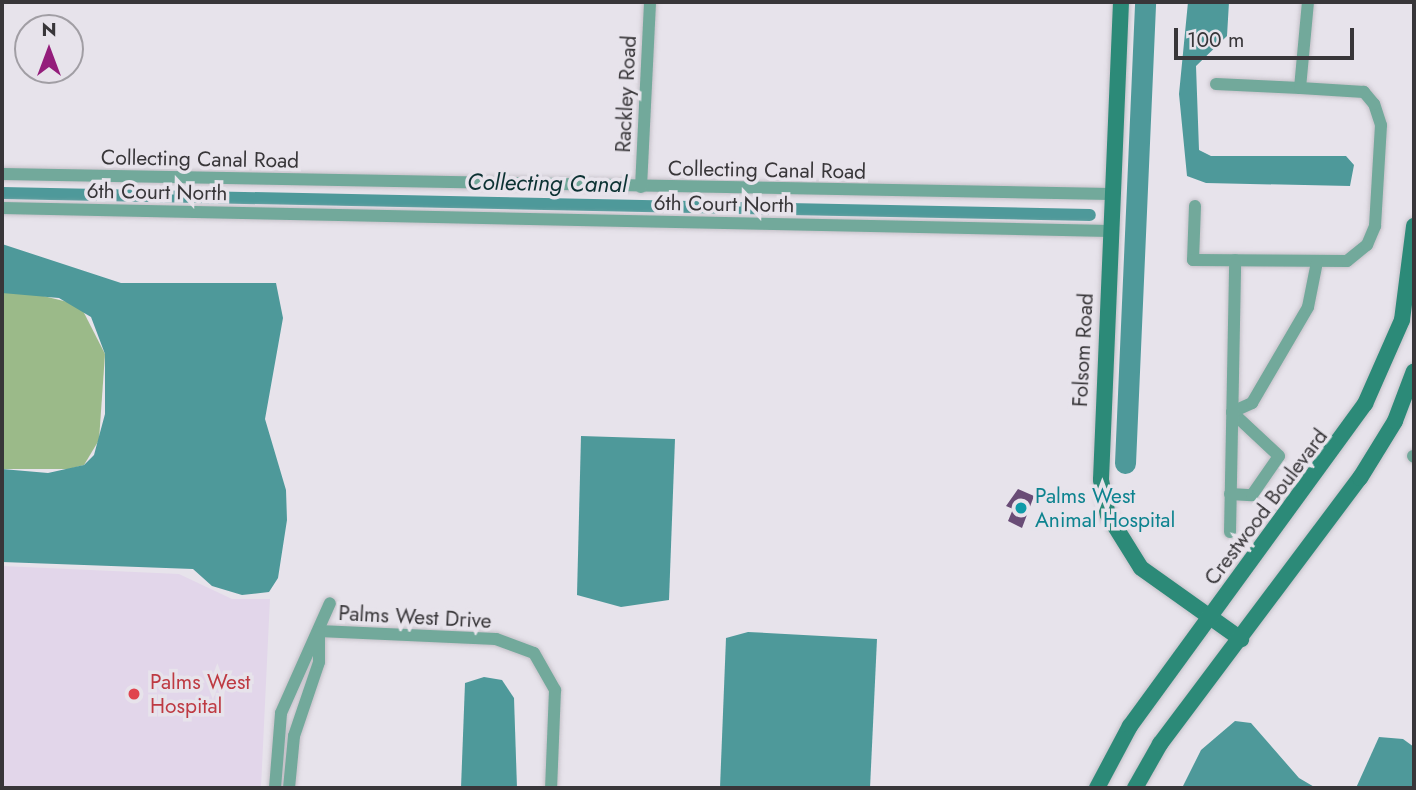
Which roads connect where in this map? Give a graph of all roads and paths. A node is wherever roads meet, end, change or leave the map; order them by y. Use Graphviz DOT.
graph roads {
  1 [pos="650,2"];
  2 [pos="1121,2"];
  3 [pos="1308,2"];
  4 [pos="1216,84"];
  5 [pos="1300,88"];
  6 [pos="2,174"];
  7 [pos="641,187"];
  8 [pos="1111,194"];
  9 [pos="1195,206"];
  10 [pos="2,208"];
  11 [pos="1414,226"];
  12 [pos="1110,231"];
  13 [pos="1235,260"];
  14 [pos="1317,262"];
  15 [pos="1410,299"];
  16 [pos="1408,321"];
  17 [pos="1414,371"];
  18 [pos="1232,412"];
  19 [pos="1230,494"];
  20 [pos="1230,532"];
  21 [pos="330,603"];
  22 [pos="1210,617"];
  23 [pos="319,631"];
  24 [pos="1241,639"];
  25 [pos="275,788"];
  26 [pos="289,788"];
  27 [pos="551,788"];
  28 [pos="1097,788"];
  29 [pos="1135,788"];
  1 -- 7 [label="street, Rackley Road"];
  2 -- 8 [label="main road, Folsom Road"];
  3 -- 5 [label="street"];
  4 -- 5 [label="street"];
  5 -- 14 [label="street"];
  6 -- 7 [label="street, Collecting Canal Road"];
  7 -- 8 [label="street, Collecting Canal Road"];
  8 -- 12 [label="main road, Folsom Road"];
  9 -- 13 [label="street"];
  10 -- 12 [label="street, 6th Court North"];
  11 -- 15 [label="main road, Crestwood Boulevard"];
  12 -- 22 [label="main road, Folsom Road"];
  13 -- 14 [label="street"];
  13 -- 18 [label="street"];
  14 -- 18 [label="street"];
  15 -- 16 [label="main road, Crestwood Boulevard"];
  16 -- 22 [label="main road, Crestwood Boulevard"];
  17 -- 24 [label="main road"];
  18 -- 19 [label="street"];
  18 -- 19 [label="street"];
  19 -- 20 [label="street"];
  21 -- 23 [label="street"];
  22 -- 24 [label="main road, Folsom Road"];
  22 -- 28 [label="main road, Crestwood Boulevard"];
  23 -- 25 [label="street"];
  23 -- 26 [label="street"];
  23 -- 27 [label="street, Palms West Drive"];
  24 -- 29 [label="main road"];
}
